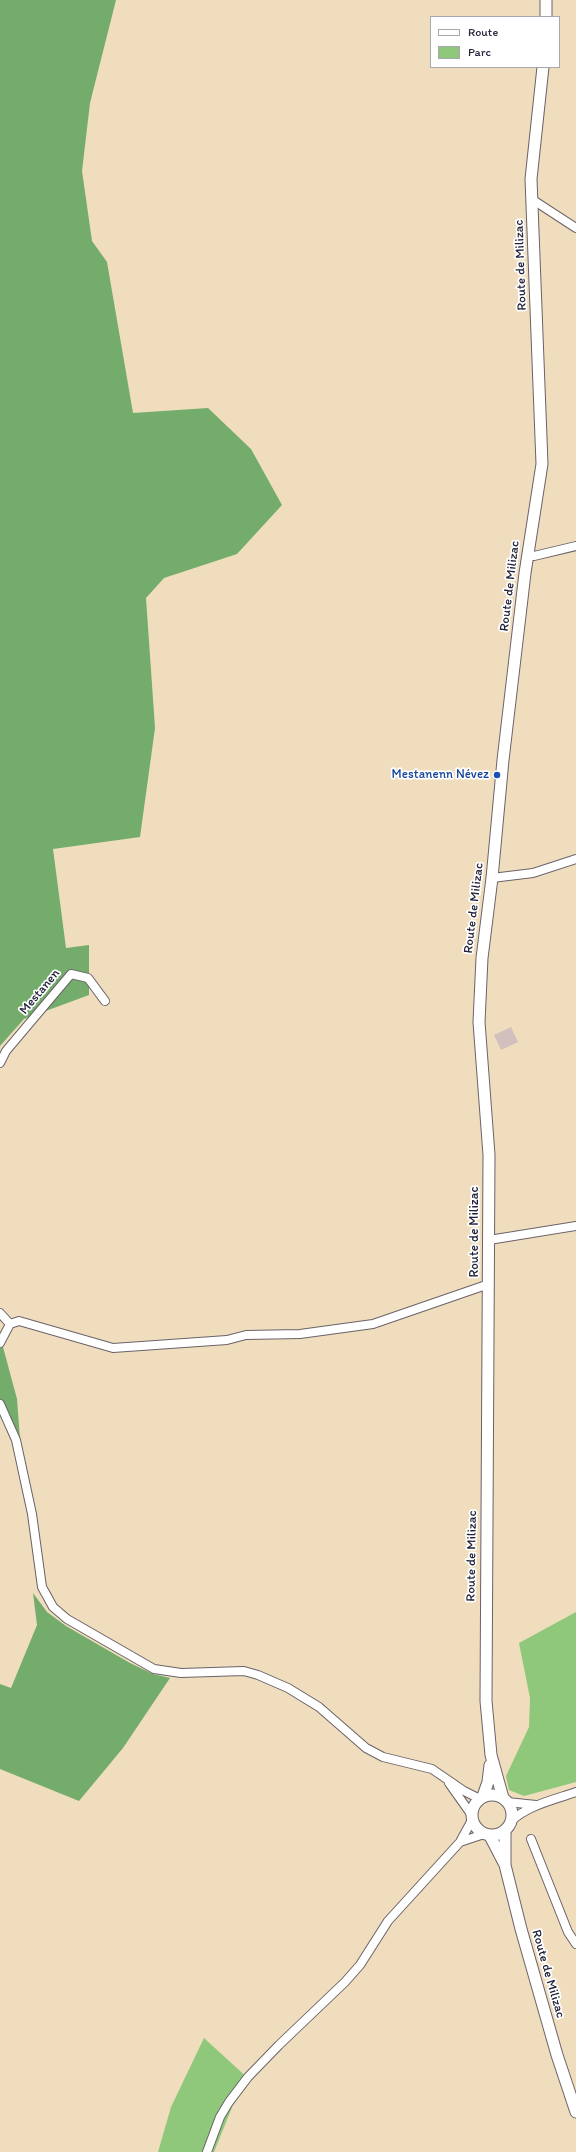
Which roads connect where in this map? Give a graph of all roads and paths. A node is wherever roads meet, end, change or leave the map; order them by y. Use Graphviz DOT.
graph roads {
  1 [pos="546,0"];
  2 [pos="546,16"];
  3 [pos="543,68"];
  4 [pos="533,200"];
  5 [pos="576,228"];
  6 [pos="576,546"];
  7 [pos="528,556"];
  8 [pos="576,859"];
  9 [pos="492,878"];
  10 [pos="105,1001"];
  11 [pos="0,1063"];
  12 [pos="576,1226"];
  13 [pos="489,1240"];
  14 [pos="489,1284"];
  15 [pos="0,1313"];
  16 [pos="10,1324"];
  17 [pos="0,1343"];
  18 [pos="0,1404"];
  19 [pos="491,1755"];
  20 [pos="443,1776"];
  21 [pos="576,1792"];
  22 [pos="482,1797"];
  23 [pos="505,1800"];
  24 [pos="537,1805"];
  25 [pos="472,1817"];
  26 [pos="511,1822"];
  27 [pos="504,1831"];
  28 [pos="487,1835"];
  29 [pos="532,1839"];
  30 [pos="460,1842"];
  31 [pos="505,1865"];
  32 [pos="576,1944"];
  33 [pos="576,2112"];
  34 [pos="207,2152"];
  1 -- 2 [label="main road"];
  3 -- 4 [label="main road, Route de Milizac"];
  4 -- 5 [label="street"];
  4 -- 7 [label="main road, Route de Milizac"];
  6 -- 7 [label="street"];
  7 -- 9 [label="main road, Route de Milizac"];
  8 -- 9 [label="street"];
  9 -- 13 [label="main road, Route de Milizac"];
  10 -- 11 [label="street, Mestanen"];
  12 -- 13 [label="street"];
  13 -- 14 [label="main road, Route de Milizac"];
  14 -- 16 [label="street"];
  14 -- 19 [label="main road, Route de Milizac"];
  15 -- 16 [label="street"];
  16 -- 17 [label="street"];
  18 -- 20 [label="street"];
  19 -- 22 [label="main road, Route de Milizac"];
  19 -- 23 [label="main road, Route de Milizac"];
  20 -- 22 [label="street"];
  20 -- 25 [label="street"];
  21 -- 24 [label="street"];
  22 -- 23 [label="main road"];
  22 -- 25 [label="main road"];
  23 -- 24 [label="street"];
  23 -- 26 [label="main road"];
  24 -- 26 [label="street"];
  25 -- 28 [label="main road"];
  25 -- 30 [label="street"];
  26 -- 27 [label="main road"];
  27 -- 28 [label="main road"];
  27 -- 31 [label="main road, Route de Milizac"];
  28 -- 30 [label="street"];
  28 -- 31 [label="main road, Route de Milizac"];
  29 -- 32 [label="street"];
  30 -- 34 [label="street"];
  31 -- 33 [label="main road, Route de Milizac"];
}
